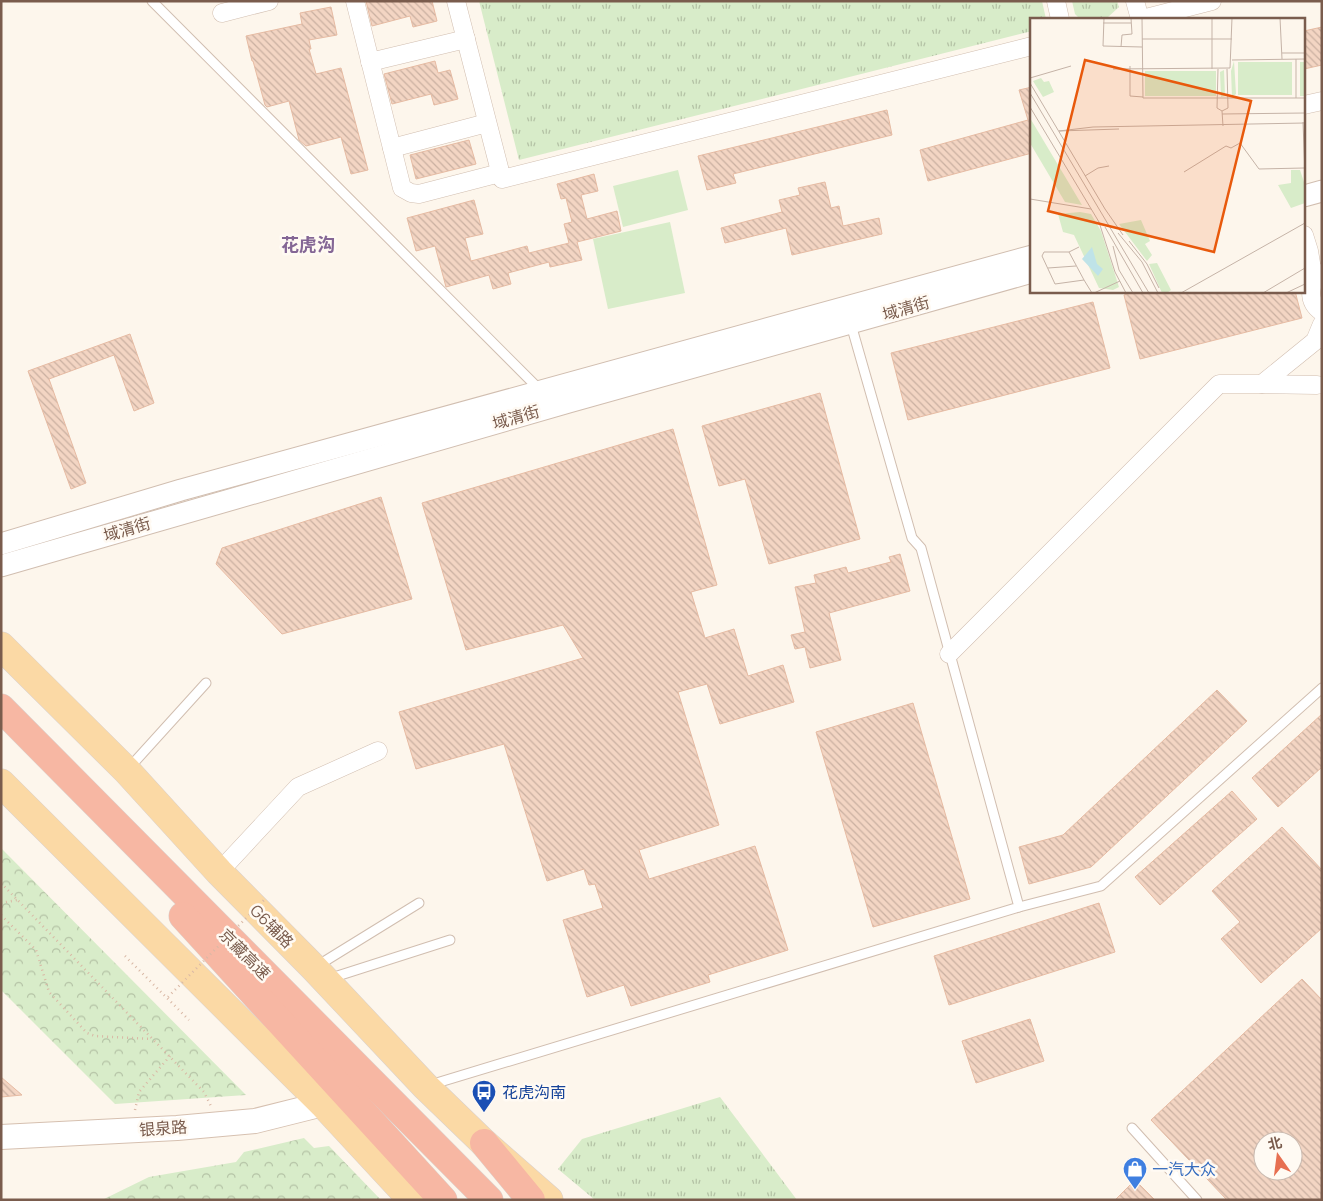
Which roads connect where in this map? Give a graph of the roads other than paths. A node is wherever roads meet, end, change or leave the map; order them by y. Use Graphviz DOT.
graph roads {
  1 [pos="152,1"];
  2 [pos="269,1"];
  3 [pos="355,1"];
  4 [pos="456,1"];
  5 [pos="1056,1"];
  6 [pos="1135,1"];
  7 [pos="1212,1"];
  8 [pos="222,13"];
  9 [pos="1060,18"];
  10 [pos="1141,18"];
  11 [pos="1145,18"];
  12 [pos="466,38"];
  13 [pos="1030,47"];
  14 [pos="370,62"];
  15 [pos="1322,101"];
  16 [pos="1306,105"];
  17 [pos="487,123"];
  18 [pos="392,148"];
  19 [pos="500,172"];
  20 [pos="1322,177"];
  21 [pos="1306,181"];
  22 [pos="1322,191"];
  23 [pos="1306,195"];
  24 [pos="1306,240"];
  25 [pos="1030,257"];
  26 [pos="1030,272"];
  27 [pos="1318,277"];
  28 [pos="1322,312"];
  29 [pos="848,315"];
  30 [pos="1321,329"];
  31 [pos="1262,384"];
  32 [pos="1317,385"];
  33 [pos="548,398"];
  34 [pos="1,544"];
  35 [pos="1,566"];
  36 [pos="1,646"];
  37 [pos="949,654"];
  38 [pos="206,683"];
  39 [pos="1322,688"];
  40 [pos="1,708"];
  41 [pos="1,728"];
  42 [pos="378,751"];
  43 [pos="127,771"];
  44 [pos="1,783"];
  45 [pos="219,872"];
  46 [pos="420,903"];
  47 [pos="1019,908"];
  48 [pos="450,940"];
  49 [pos="319,974"];
  50 [pos="424,1086"];
  51 [pos="323,1104"];
  52 [pos="1132,1128"];
  53 [pos="1,1137"];
  54 [pos="484,1143"];
  55 [pos="412,1200"];
  56 [pos="443,1200"];
  57 [pos="489,1200"];
  58 [pos="531,1200"];
  59 [pos="549,1200"];
  60 [pos="1197,1200"];
  1 -- 33 [label="lane"];
  2 -- 8 [label="street"];
  3 -- 14 [label="street"];
  4 -- 12 [label="street"];
  5 -- 9 [label="street"];
  6 -- 10 [label="street"];
  7 -- 11 [label="street"];
  12 -- 14 [label="street"];
  12 -- 17 [label="street"];
  13 -- 19 [label="street"];
  14 -- 18 [label="street"];
  15 -- 16 [label="street"];
  17 -- 18 [label="street"];
  17 -- 19 [label="street"];
  18 -- 19 [label="street"];
  20 -- 21 [label="street"];
  22 -- 23 [label="street"];
  24 -- 27 [label="street"];
  25 -- 29 [label="street, 域清街"];
  26 -- 29 [label="street, 域清街"];
  27 -- 28 [label="street"];
  29 -- 33 [label="street, 域清街"];
  29 -- 37 [label="lane"];
  30 -- 31 [label="street"];
  31 -- 32 [label="street"];
  31 -- 37 [label="street"];
  33 -- 34 [label="street, 域清街"];
  33 -- 35 [label="street, 域清街"];
  36 -- 43 [label="main road, G6辅路"];
  37 -- 47 [label="lane"];
  38 -- 43 [label="lane"];
  39 -- 47 [label="lane"];
  40 -- 57 [label="highway, 京藏高速"];
  41 -- 56 [label="highway, 京藏高速"];
  42 -- 45 [label="street"];
  43 -- 45 [label="main road, G6辅路"];
  44 -- 51 [label="main road"];
  45 -- 49 [label="main road, G6辅路"];
  46 -- 49 [label="lane"];
  47 -- 50 [label="lane"];
  48 -- 49 [label="lane"];
  49 -- 50 [label="main road, G6辅路"];
  50 -- 54 [label="main road, G6辅路"];
  51 -- 53 [label="main road, 银泉路"];
  51 -- 55 [label="main road"];
  52 -- 60 [label="lane"];
  54 -- 58 [label="highway"];
  54 -- 59 [label="main road, G6辅路"];
}
